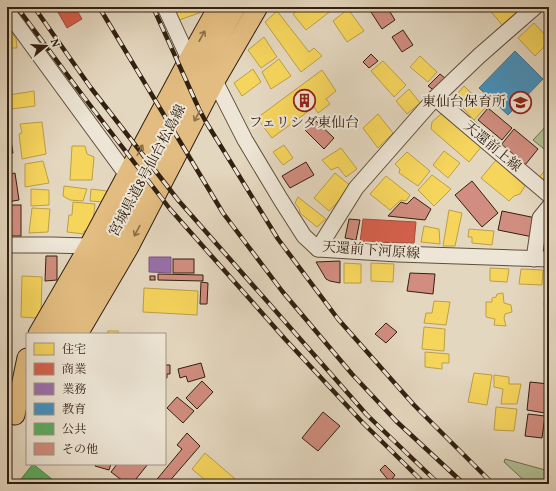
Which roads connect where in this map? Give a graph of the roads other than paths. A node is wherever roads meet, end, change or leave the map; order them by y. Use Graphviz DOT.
graph roads {
  1 [pos="165,7"];
  2 [pos="218,7"];
  3 [pos="236,7"];
  4 [pos="258,7"];
  5 [pos="535,7"];
  6 [pos="7,11"];
  7 [pos="189,59"];
  8 [pos="215,81"];
  9 [pos="435,98"];
  10 [pos="127,175"];
  11 [pos="549,195"];
  12 [pos="549,207"];
  13 [pos="7,245"];
  14 [pos="89,246"];
  15 [pos="318,249"];
  16 [pos="534,259"];
  17 [pos="549,259"];
  18 [pos="39,333"];
  19 [pos="60,333"];
  20 [pos="79,333"];
  21 [pos="26,363"];
  22 [pos="26,394"];
  23 [pos="16,414"];
  1 -- 7 [label="street"];
  7 -- 2 [label="main road, one-way"];
  3 -- 19 [label="main road, 宮城県道8号仙台松島線"];
  4 -- 8 [label="main road"];
  5 -- 9 [label="street"];
  6 -- 10 [label="street"];
  10 -- 7 [label="main road, one-way"];
  8 -- 15 [label="street, 天還前下河原線"];
  8 -- 20 [label="main road, one-way"];
  9 -- 11 [label="street, 天還前上線"];
  9 -- 15 [label="street"];
  10 -- 14 [label="main road"];
  12 -- 16 [label="street"];
  13 -- 14 [label="street"];
  14 -- 18 [label="main road"];
  15 -- 16 [label="street, 天還前下河原線"];
  16 -- 17 [label="street, 天還前下河原線"];
  21 -- 23 [label="main road"];
  22 -- 23 [label="main road"];
}
